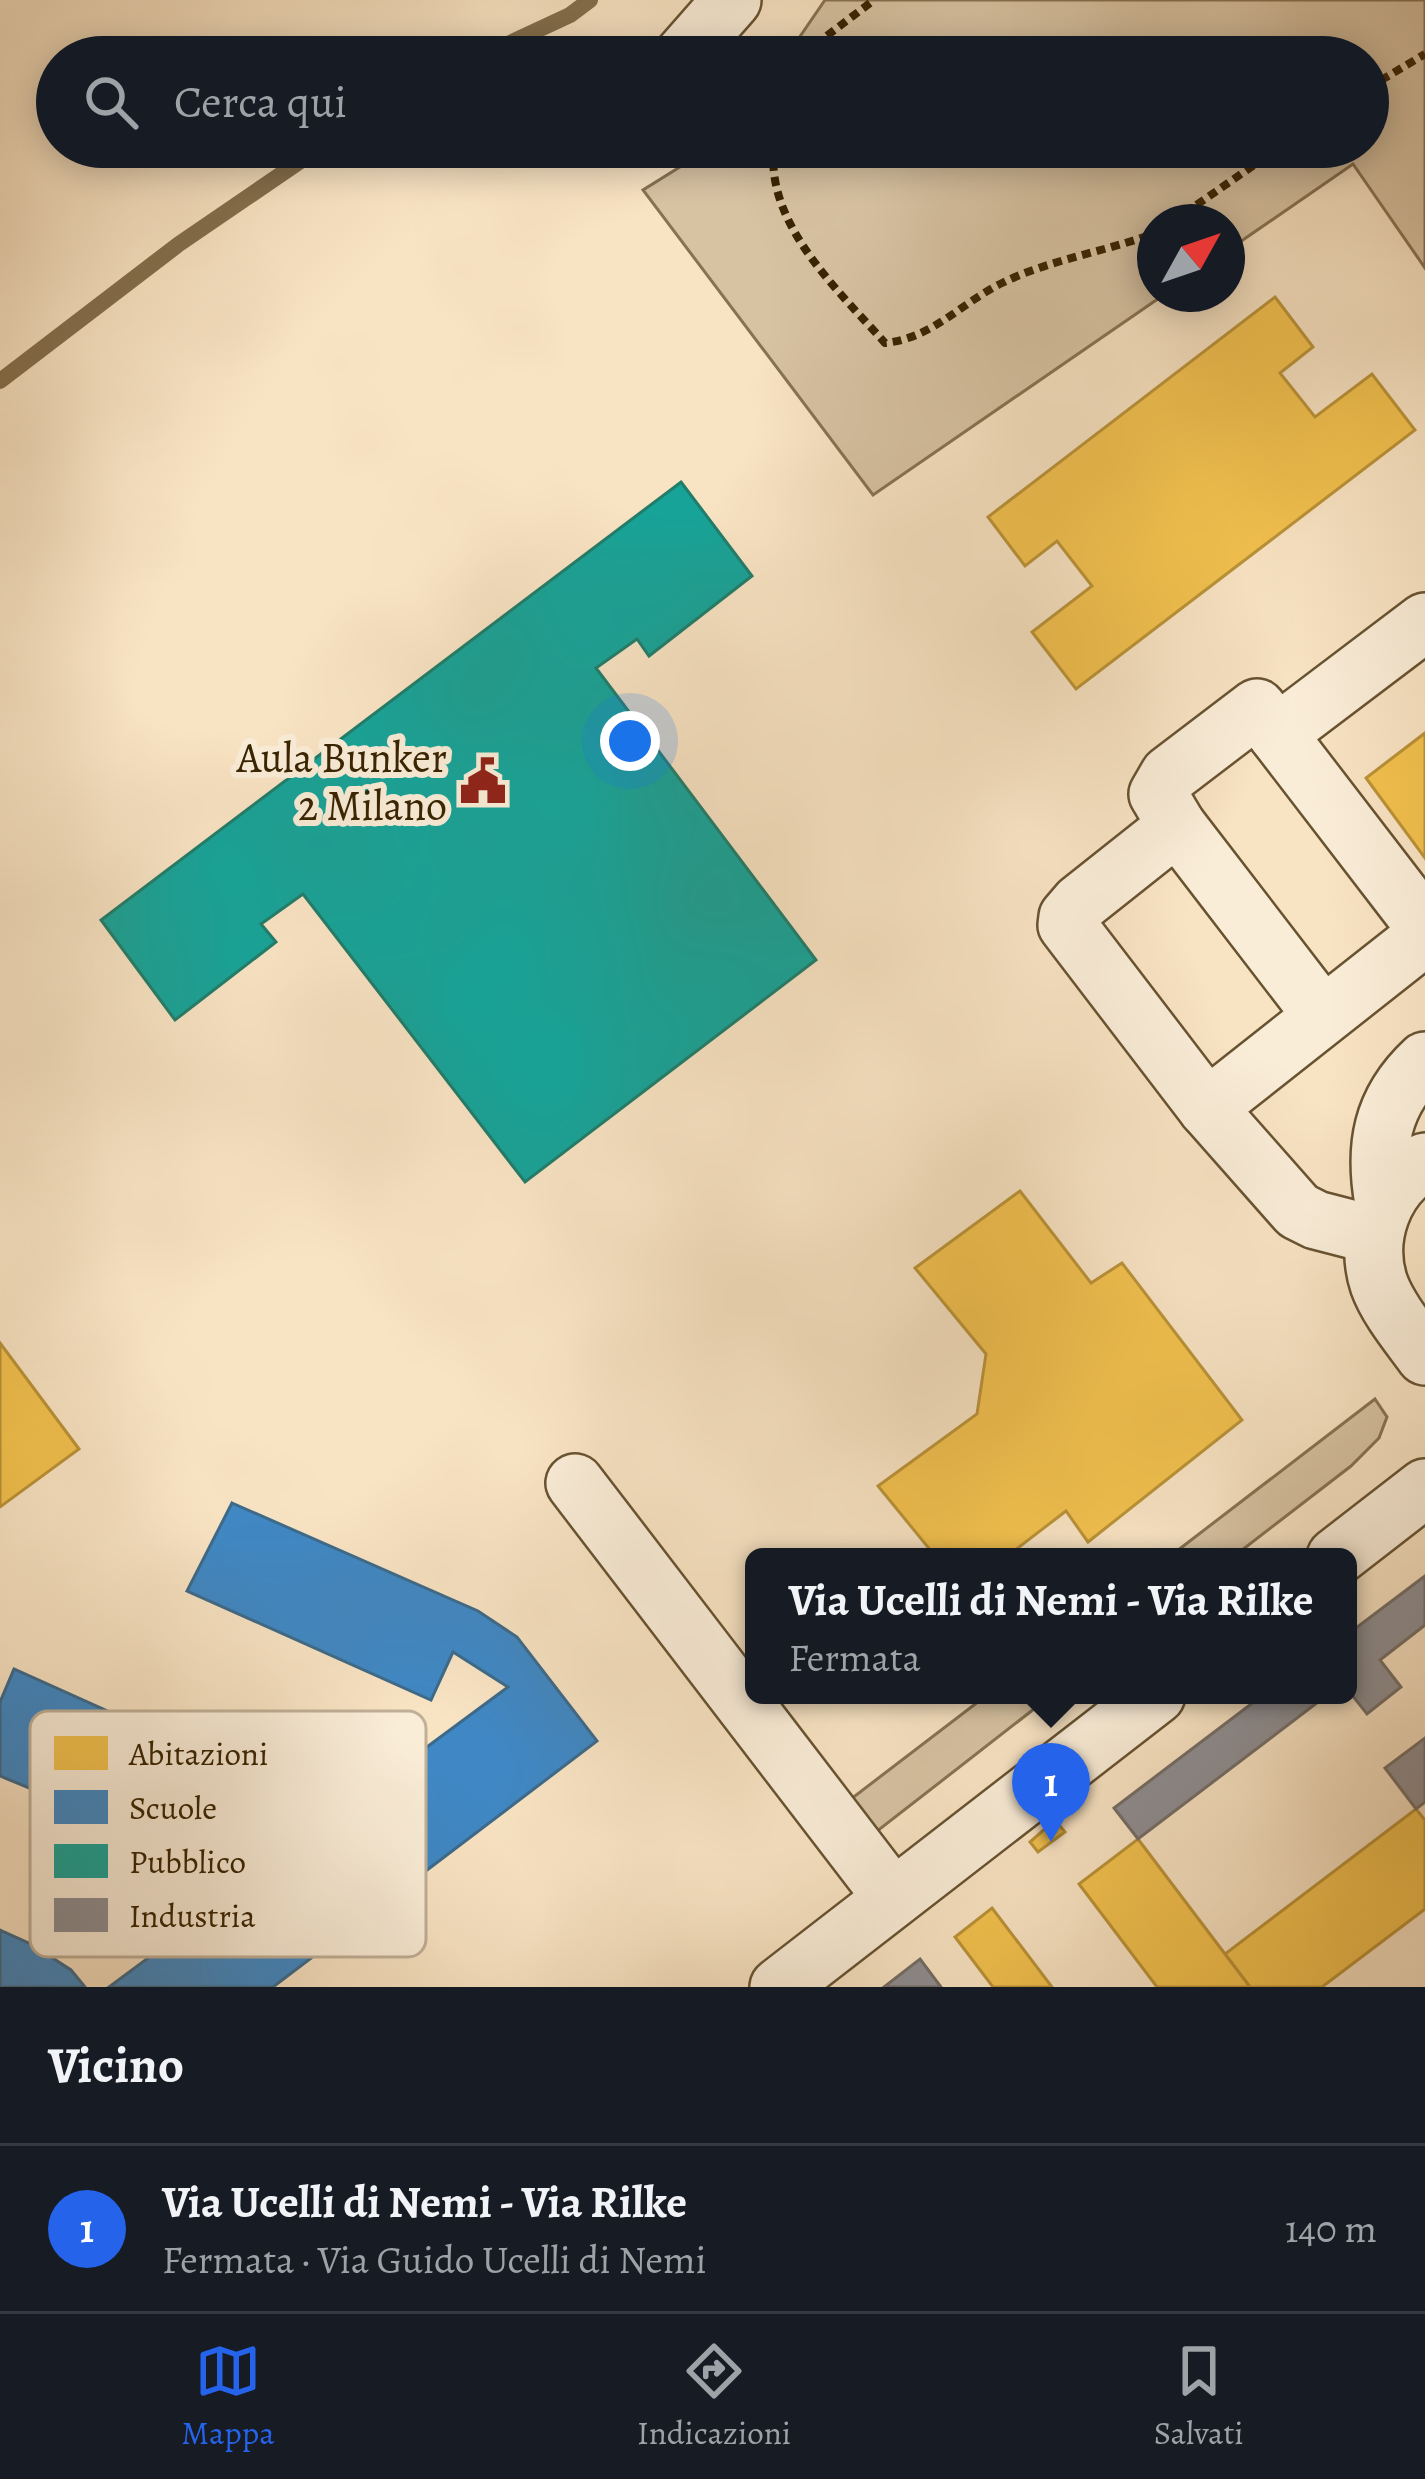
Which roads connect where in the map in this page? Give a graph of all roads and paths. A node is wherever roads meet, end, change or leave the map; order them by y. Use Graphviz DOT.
graph roads {
  1 [pos="732,0"];
  2 [pos="874,0"];
  3 [pos="700,36"];
  4 [pos="825,36"];
  5 [pos="1425,54"];
  6 [pos="1389,75"];
  7 [pos="774,168"];
  8 [pos="1250,168"];
  9 [pos="1198,204"];
  10 [pos="1137,238"];
  11 [pos="1425,622"];
  12 [pos="1277,734"];
  13 [pos="1177,826"];
  14 [pos="1323,1016"];
  15 [pos="1425,1061"];
  16 [pos="1207,1108"];
  17 [pos="1425,1162"];
  18 [pos="1379,1219"];
  19 [pos="1415,1335"];
  20 [pos="575,1484"];
  21 [pos="1416,1491"];
  22 [pos="1347,1548"];
  23 [pos="1144,1704"];
  24 [pos="893,1898"];
  25 [pos="779,1987"];
  1 -- 3 [label="street"];
  2 -- 4 [label="path"];
  5 -- 6 [label="path"];
  7 -- 10 [label="path"];
  8 -- 9 [label="path"];
  11 -- 12 [label="street"];
  12 -- 13 [label="street"];
  12 -- 14 [label="street"];
  13 -- 14 [label="street"];
  13 -- 16 [label="street"];
  14 -- 16 [label="street"];
  15 -- 18 [label="street"];
  16 -- 18 [label="street"];
  17 -- 18 [label="street"];
  18 -- 19 [label="street"];
  20 -- 24 [label="street"];
  21 -- 22 [label="street"];
  23 -- 24 [label="street"];
  24 -- 25 [label="street"];
}
